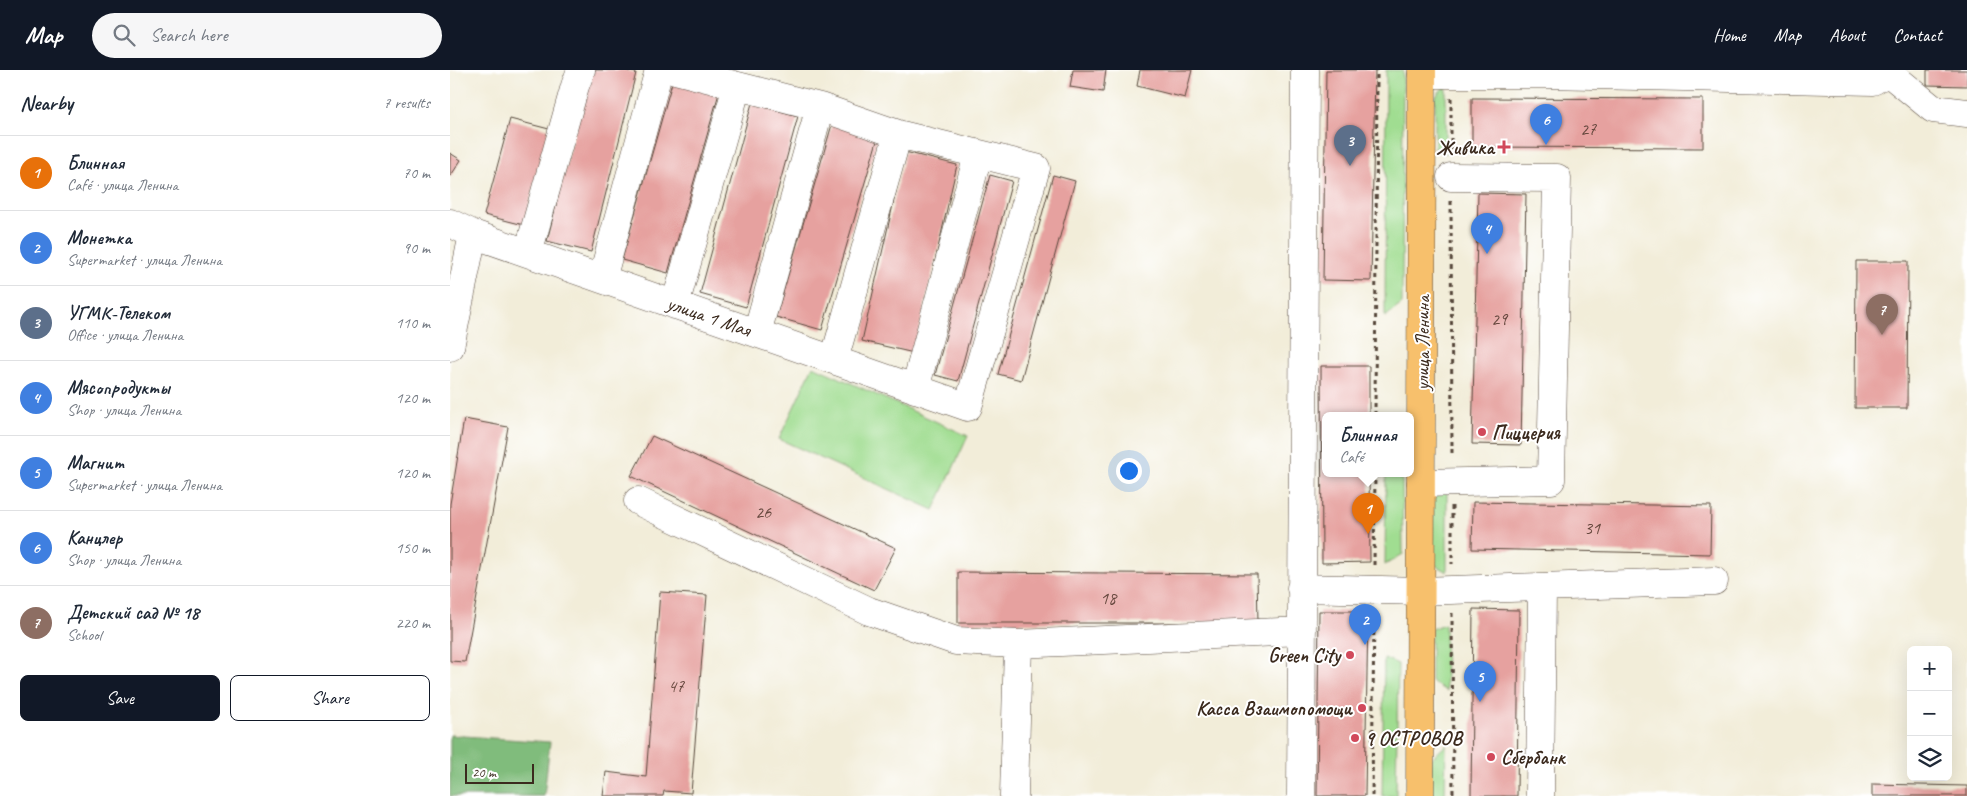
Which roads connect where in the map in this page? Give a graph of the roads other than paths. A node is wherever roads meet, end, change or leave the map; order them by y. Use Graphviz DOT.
graph roads {
  1 [pos="581,70"];
  2 [pos="659,70"];
  3 [pos="675,70"];
  4 [pos="1305,70"];
  5 [pos="1890,71"];
  6 [pos="1422,72"];
  7 [pos="1546,72"];
  8 [pos="737,86"];
  9 [pos="820,107"];
  10 [pos="1967,113"];
  11 [pos="898,134"];
  12 [pos="978,155"];
  13 [pos="1451,177"];
  14 [pos="462,229"];
  15 [pos="528,253"];
  16 [pos="602,279"];
  17 [pos="675,304"];
  18 [pos="757,333"];
  19 [pos="450,347"];
  20 [pos="834,360"];
  21 [pos="915,388"];
  22 [pos="1421,482"];
  23 [pos="638,501"];
  24 [pos="1714,581"];
  25 [pos="1542,587"];
  26 [pos="1302,588"];
  27 [pos="1421,591"];
  28 [pos="1302,631"];
  29 [pos="1018,644"];
  30 [pos="1014,796"];
  31 [pos="1301,796"];
  32 [pos="1420,796"];
  33 [pos="1540,796"];
  1 -- 15 [label="street"];
  2 -- 16 [label="street"];
  3 -- 8 [label="street"];
  4 -- 26 [label="street"];
  5 -- 7 [label="street"];
  5 -- 10 [label="street"];
  6 -- 7 [label="street"];
  6 -- 22 [label="main road, улица Ленина"];
  8 -- 9 [label="street"];
  8 -- 17 [label="street"];
  9 -- 11 [label="street"];
  9 -- 18 [label="street"];
  11 -- 12 [label="street"];
  11 -- 20 [label="street"];
  12 -- 21 [label="street"];
  12 -- 21 [label="street, улица 1 Мая"];
  13 -- 22 [label="street"];
  14 -- 15 [label="street, улица 1 Мая"];
  14 -- 19 [label="street"];
  15 -- 16 [label="street, улица 1 Мая"];
  16 -- 17 [label="street, улица 1 Мая"];
  17 -- 18 [label="street, улица 1 Мая"];
  18 -- 20 [label="street, улица 1 Мая"];
  20 -- 21 [label="street, улица 1 Мая"];
  22 -- 27 [label="main road, улица Ленина"];
  23 -- 29 [label="street"];
  24 -- 25 [label="street"];
  25 -- 27 [label="street"];
  25 -- 33 [label="street"];
  26 -- 27 [label="street"];
  26 -- 28 [label="street"];
  27 -- 32 [label="main road, улица Ленина"];
  28 -- 29 [label="street"];
  28 -- 31 [label="street"];
  29 -- 30 [label="street"];
}
